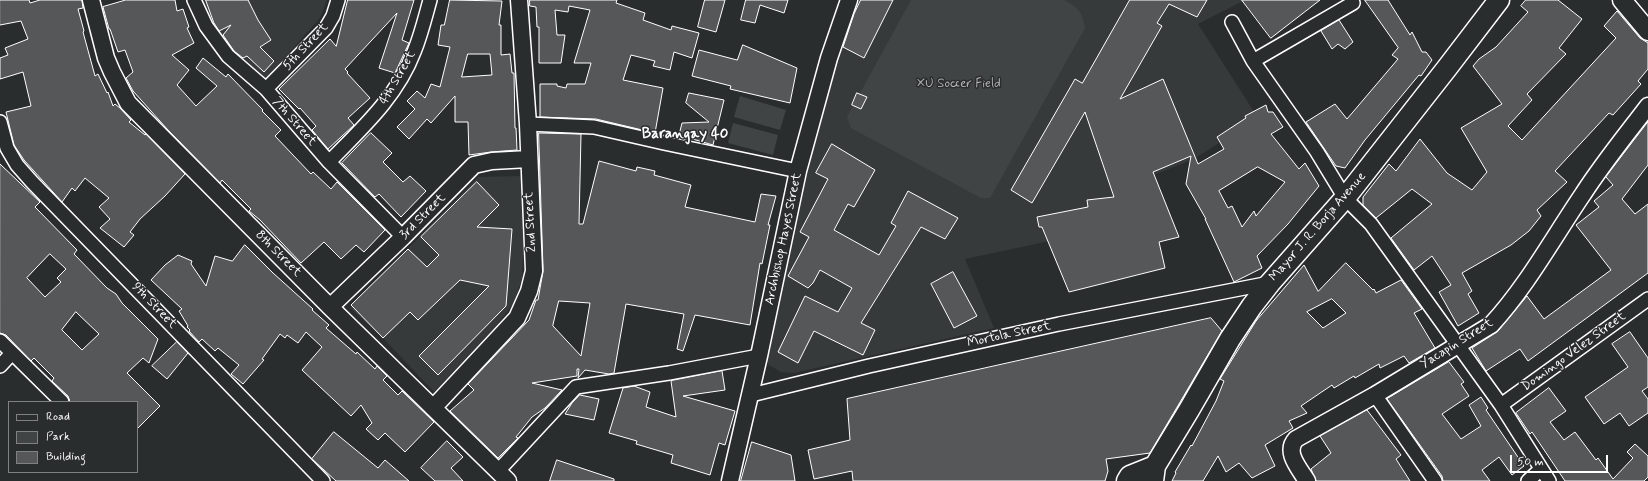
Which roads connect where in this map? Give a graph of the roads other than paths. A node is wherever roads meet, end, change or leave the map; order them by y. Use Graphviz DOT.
graph roads {
  1 [pos="91,0"];
  2 [pos="194,0"];
  3 [pos="338,0"];
  4 [pos="430,0"];
  5 [pos="519,0"];
  6 [pos="849,0"];
  7 [pos="1499,0"];
  8 [pos="1622,0"];
  9 [pos="1353,3"];
  10 [pos="1232,22"];
  11 [pos="1648,31"];
  12 [pos="1253,61"];
  13 [pos="266,90"];
  14 [pos="1648,106"];
  15 [pos="0,122"];
  16 [pos="528,124"];
  17 [pos="3,149"];
  18 [pos="529,159"];
  19 [pos="329,162"];
  20 [pos="798,171"];
  21 [pos="1345,198"];
  22 [pos="403,237"];
  23 [pos="1270,283"];
  24 [pos="1648,299"];
  25 [pos="330,307"];
  26 [pos="0,341"];
  27 [pos="1458,344"];
  28 [pos="12,353"];
  29 [pos="760,356"];
  30 [pos="0,366"];
  31 [pos="1375,395"];
  32 [pos="751,396"];
  33 [pos="61,401"];
  34 [pos="1501,405"];
  35 [pos="433,408"];
  36 [pos="1541,469"];
  37 [pos="1154,474"];
  38 [pos="503,476"];
  39 [pos="323,481"];
  40 [pos="730,481"];
  41 [pos="1127,481"];
  42 [pos="1307,481"];
  43 [pos="1435,481"];
  44 [pos="1528,481"];
  45 [pos="1549,481"];
  1 -- 25 [label="street, 8th Street"];
  2 -- 13 [label="street, 7th Street"];
  3 -- 13 [label="street, 5th Street"];
  4 -- 19 [label="street, 4th Street"];
  5 -- 16 [label="street, 2nd Street"];
  6 -- 20 [label="street, Archbishop Hayes Street"];
  7 -- 21 [label="main road, Mayor J. R. Borja Avenue"];
  8 -- 11 [label="main road"];
  9 -- 12 [label="street"];
  10 -- 12 [label="street"];
  12 -- 21 [label="street"];
  13 -- 19 [label="street, 7th Street"];
  14 -- 27 [label="street, Yacapin Street"];
  15 -- 17 [label="street, 9th Street"];
  16 -- 18 [label="street, 2nd Street"];
  16 -- 20 [label="street"];
  17 -- 39 [label="street, 9th Street"];
  18 -- 22 [label="street, 3rd Street"];
  18 -- 35 [label="street, 2nd Street"];
  19 -- 22 [label="street, 7th Street"];
  20 -- 29 [label="street, Archbishop Hayes Street"];
  21 -- 23 [label="main road, Mayor J. R. Borja Avenue"];
  21 -- 27 [label="street"];
  22 -- 25 [label="street, 3rd Street"];
  23 -- 32 [label="street, Mortola Street"];
  23 -- 37 [label="main road, Mayor J. R. Borja Avenue"];
  24 -- 34 [label="street, Domingo Velez Street"];
  25 -- 35 [label="street, 8th Street"];
  26 -- 28 [label="street"];
  27 -- 31 [label="street, Yacapin Street"];
  27 -- 34 [label="street"];
  28 -- 30 [label="street"];
  28 -- 33 [label="street"];
  29 -- 32 [label="street, Archbishop Hayes Street"];
  29 -- 38 [label="street"];
  31 -- 42 [label="street, Yacapin Street"];
  31 -- 43 [label="street"];
  32 -- 40 [label="street, Archbishop Hayes Street"];
  34 -- 36 [label="street"];
  35 -- 38 [label="street, 8th Street"];
  36 -- 44 [label="street"];
  36 -- 45 [label="street"];
  37 -- 41 [label="main road, Mayor J. R. Borja Avenue"];
}
